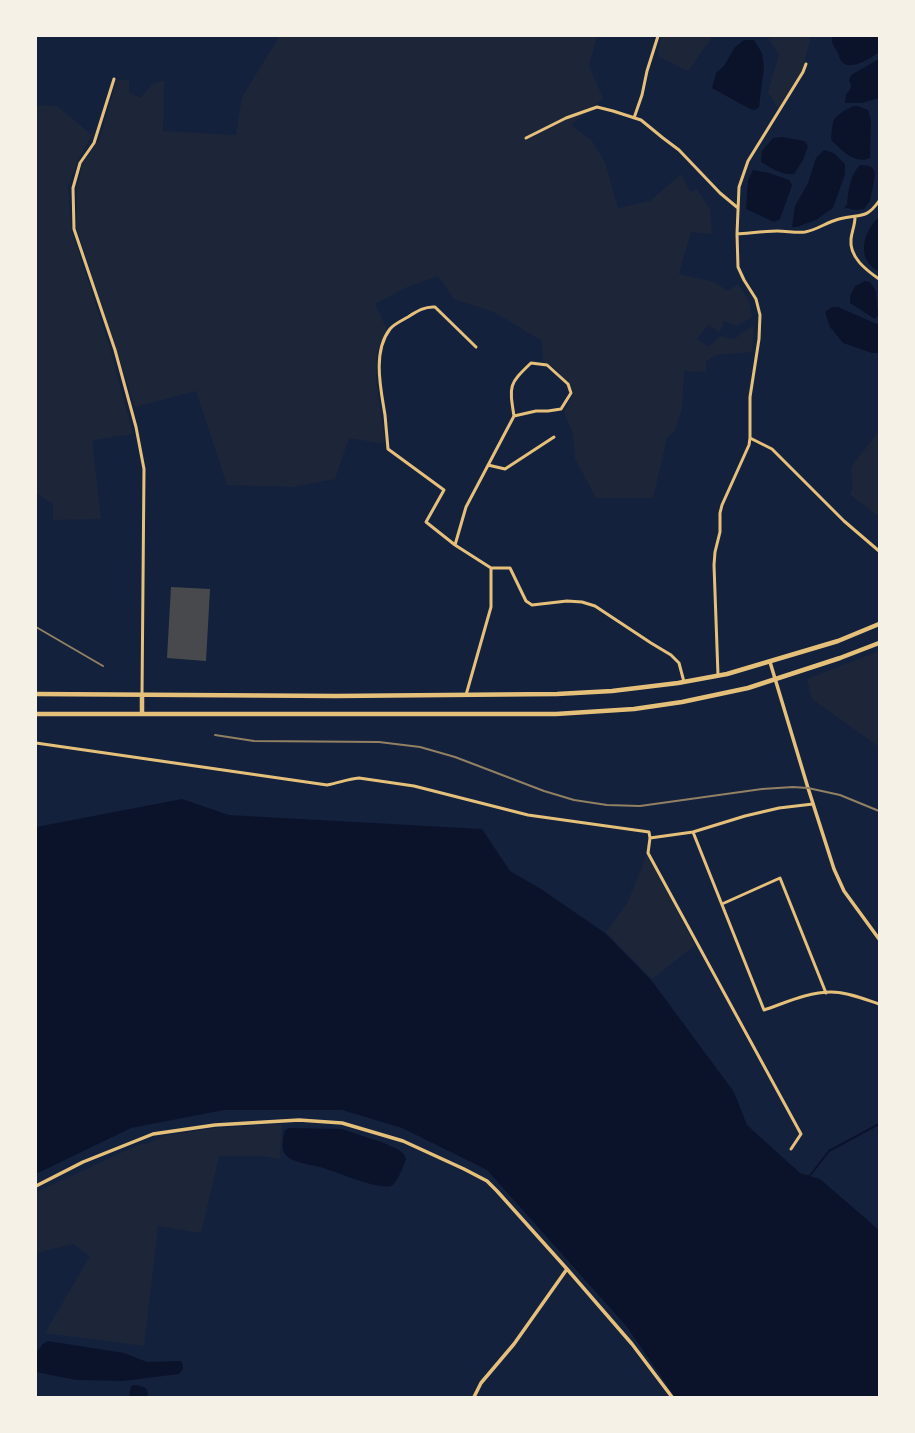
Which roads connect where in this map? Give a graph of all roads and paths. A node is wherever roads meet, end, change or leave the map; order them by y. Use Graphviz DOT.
graph roads {
  1 [pos="658,36"];
  2 [pos="806,64"];
  3 [pos="114,79"];
  4 [pos="634,118"];
  5 [pos="526,138"];
  6 [pos="879,201"];
  7 [pos="738,208"];
  8 [pos="855,217"];
  9 [pos="737,234"];
  10 [pos="879,280"];
  11 [pos="476,347"];
  12 [pos="514,416"];
  13 [pos="554,437"];
  14 [pos="750,438"];
  15 [pos="488,465"];
  16 [pos="455,545"];
  17 [pos="879,551"];
  18 [pos="491,568"];
  19 [pos="879,624"];
  20 [pos="879,643"];
  21 [pos="770,662"];
  22 [pos="718,675"];
  23 [pos="775,679"];
  24 [pos="684,682"];
  25 [pos="36,694"];
  26 [pos="142,695"];
  27 [pos="466,695"];
  28 [pos="36,714"];
  29 [pos="142,714"];
  30 [pos="36,743"];
  31 [pos="813,804"];
  32 [pos="692,832"];
  33 [pos="650,838"];
  34 [pos="722,904"];
  35 [pos="879,939"];
  36 [pos="826,993"];
  37 [pos="879,1004"];
  38 [pos="791,1149"];
  39 [pos="36,1186"];
  40 [pos="567,1269"];
  41 [pos="474,1397"];
  42 [pos="672,1397"];
  1 -- 4 [label="street"];
  2 -- 7 [label="street"];
  3 -- 26 [label="street"];
  4 -- 5 [label="street"];
  4 -- 7 [label="street"];
  6 -- 8 [label="street"];
  7 -- 9 [label="street"];
  8 -- 9 [label="street"];
  8 -- 10 [label="street"];
  9 -- 14 [label="street"];
  11 -- 16 [label="street"];
  12 -- 12 [label="street"];
  12 -- 15 [label="street"];
  13 -- 15 [label="street"];
  14 -- 17 [label="street"];
  14 -- 22 [label="street"];
  15 -- 16 [label="street"];
  16 -- 18 [label="street"];
  18 -- 24 [label="street"];
  18 -- 27 [label="street"];
  19 -- 21 [label="main road"];
  20 -- 23 [label="main road"];
  21 -- 22 [label="main road"];
  21 -- 23 [label="street"];
  22 -- 24 [label="main road"];
  23 -- 29 [label="main road"];
  23 -- 31 [label="street"];
  24 -- 27 [label="main road"];
  25 -- 26 [label="main road"];
  26 -- 27 [label="main road"];
  26 -- 29 [label="main road"];
  28 -- 29 [label="main road"];
  30 -- 33 [label="street"];
  31 -- 32 [label="street"];
  31 -- 35 [label="street"];
  32 -- 33 [label="street"];
  32 -- 34 [label="street"];
  33 -- 38 [label="street"];
  34 -- 36 [label="street"];
  34 -- 36 [label="street"];
  36 -- 37 [label="street"];
  39 -- 40 [label="street"];
  40 -- 41 [label="street"];
  40 -- 42 [label="street"];
}
